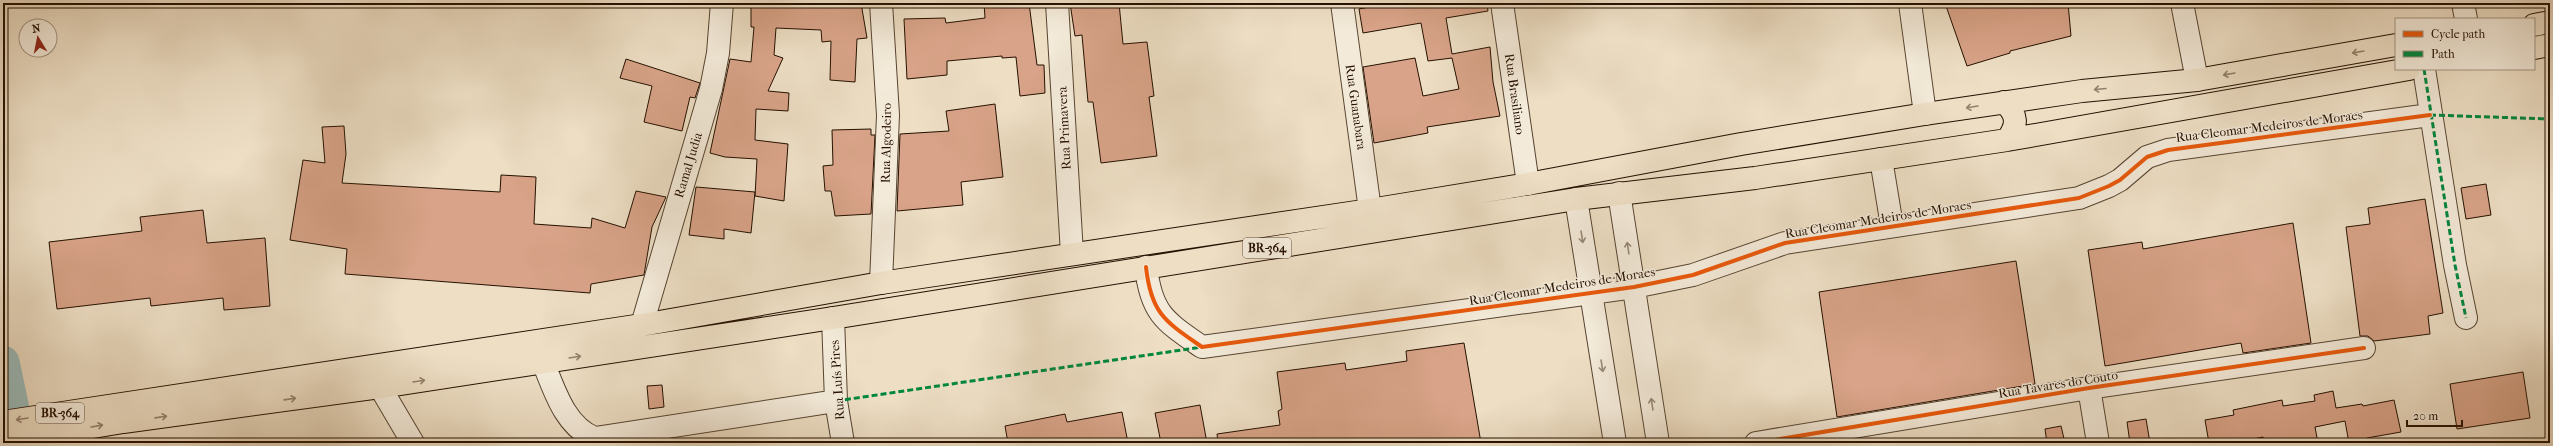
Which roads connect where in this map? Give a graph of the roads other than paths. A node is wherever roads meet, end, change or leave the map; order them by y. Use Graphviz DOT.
graph roads {
  1 [pos="722,3"];
  2 [pos="881,3"];
  3 [pos="1057,3"];
  4 [pos="1342,3"];
  5 [pos="1502,3"];
  6 [pos="1910,3"];
  7 [pos="2182,3"];
  8 [pos="2462,3"];
  9 [pos="2466,18"];
  10 [pos="2550,22"];
  11 [pos="2535,25"];
  12 [pos="2395,45"];
  13 [pos="2550,45"];
  14 [pos="2535,48"];
  15 [pos="2403,70"];
  16 [pos="2424,70"];
  17 [pos="2197,80"];
  18 [pos="2004,102"];
  19 [pos="1925,114"];
  20 [pos="2430,115"];
  21 [pos="2007,140"];
  22 [pos="1754,142"];
  23 [pos="1881,159"];
  24 [pos="1755,178"];
  25 [pos="1528,184"];
  26 [pos="1619,193"];
  27 [pos="1576,199"];
  28 [pos="1370,210"];
  29 [pos="1892,226"];
  30 [pos="1072,254"];
  31 [pos="1146,267"];
  32 [pos="882,282"];
  33 [pos="1634,287"];
  34 [pos="1591,293"];
  35 [pos="833,318"];
  36 [pos="2466,318"];
  37 [pos="642,325"];
  38 [pos="2364,348"];
  39 [pos="543,362"];
  40 [pos="380,387"];
  41 [pos="2089,388"];
  42 [pos="836,401"];
  43 [pos="119,413"];
  44 [pos="3,422"];
  45 [pos="3,442"];
  46 [pos="413,443"];
  47 [pos="842,443"];
  48 [pos="1614,443"];
  49 [pos="1658,443"];
  50 [pos="1756,443"];
  51 [pos="2098,443"];
  1 -- 37 [label="street, Ramal Judia"];
  2 -- 32 [label="street, Rua Algodeiro"];
  3 -- 30 [label="street, Rua Primavera"];
  4 -- 28 [label="street, Rua Guanabara"];
  5 -- 25 [label="street, Rua Brasiliano"];
  6 -- 19 [label="street"];
  7 -- 17 [label="street"];
  8 -- 9 [label="street"];
  10 -- 11 [label="highway"];
  12 -- 17 [label="highway, BR-364, one-way"];
  13 -- 14 [label="highway"];
  15 -- 21 [label="highway, BR-364"];
  16 -- 20 [label="street"];
  17 -- 18 [label="highway, BR-364, one-way"];
  18 -- 19 [label="highway, BR-364, one-way"];
  18 -- 21 [label="highway"];
  19 -- 22 [label="highway, BR-364"];
  20 -- 29 [label="street, Rua Cleomar Medeiros de Moraes"];
  20 -- 36 [label="street"];
  21 -- 23 [label="highway, BR-364"];
  22 -- 24 [label="highway"];
  22 -- 25 [label="highway, BR-364"];
  23 -- 24 [label="highway, BR-364"];
  23 -- 29 [label="street"];
  24 -- 26 [label="highway, BR-364"];
  25 -- 28 [label="highway, BR-364"];
  26 -- 27 [label="highway, BR-364"];
  33 -- 26 [label="street, one-way"];
  27 -- 31 [label="highway, BR-364"];
  27 -- 34 [label="street, one-way"];
  28 -- 30 [label="highway, BR-364"];
  29 -- 33 [label="street, Rua Cleomar Medeiros de Moraes"];
  30 -- 32 [label="highway, BR-364"];
  31 -- 34 [label="street, Rua Cleomar Medeiros de Moraes"];
  31 -- 35 [label="highway, BR-364"];
  32 -- 37 [label="highway, BR-364"];
  33 -- 34 [label="street, Rua Cleomar Medeiros de Moraes"];
  49 -- 33 [label="street, one-way"];
  34 -- 48 [label="street, one-way"];
  39 -- 35 [label="highway, BR-364, one-way"];
  35 -- 42 [label="street, Rua Luís Pires"];
  37 -- 43 [label="highway, BR-364"];
  38 -- 41 [label="street, Rua Tavares do Couto"];
  40 -- 39 [label="highway, BR-364, one-way"];
  39 -- 42 [label="street"];
  43 -- 40 [label="highway, BR-364, one-way"];
  40 -- 46 [label="street"];
  41 -- 50 [label="street, Rua Tavares do Couto"];
  41 -- 51 [label="street"];
  42 -- 47 [label="street, Rua Luís Pires"];
  43 -- 44 [label="highway, BR-364, one-way"];
  45 -- 43 [label="highway, BR-364, one-way"];
}
